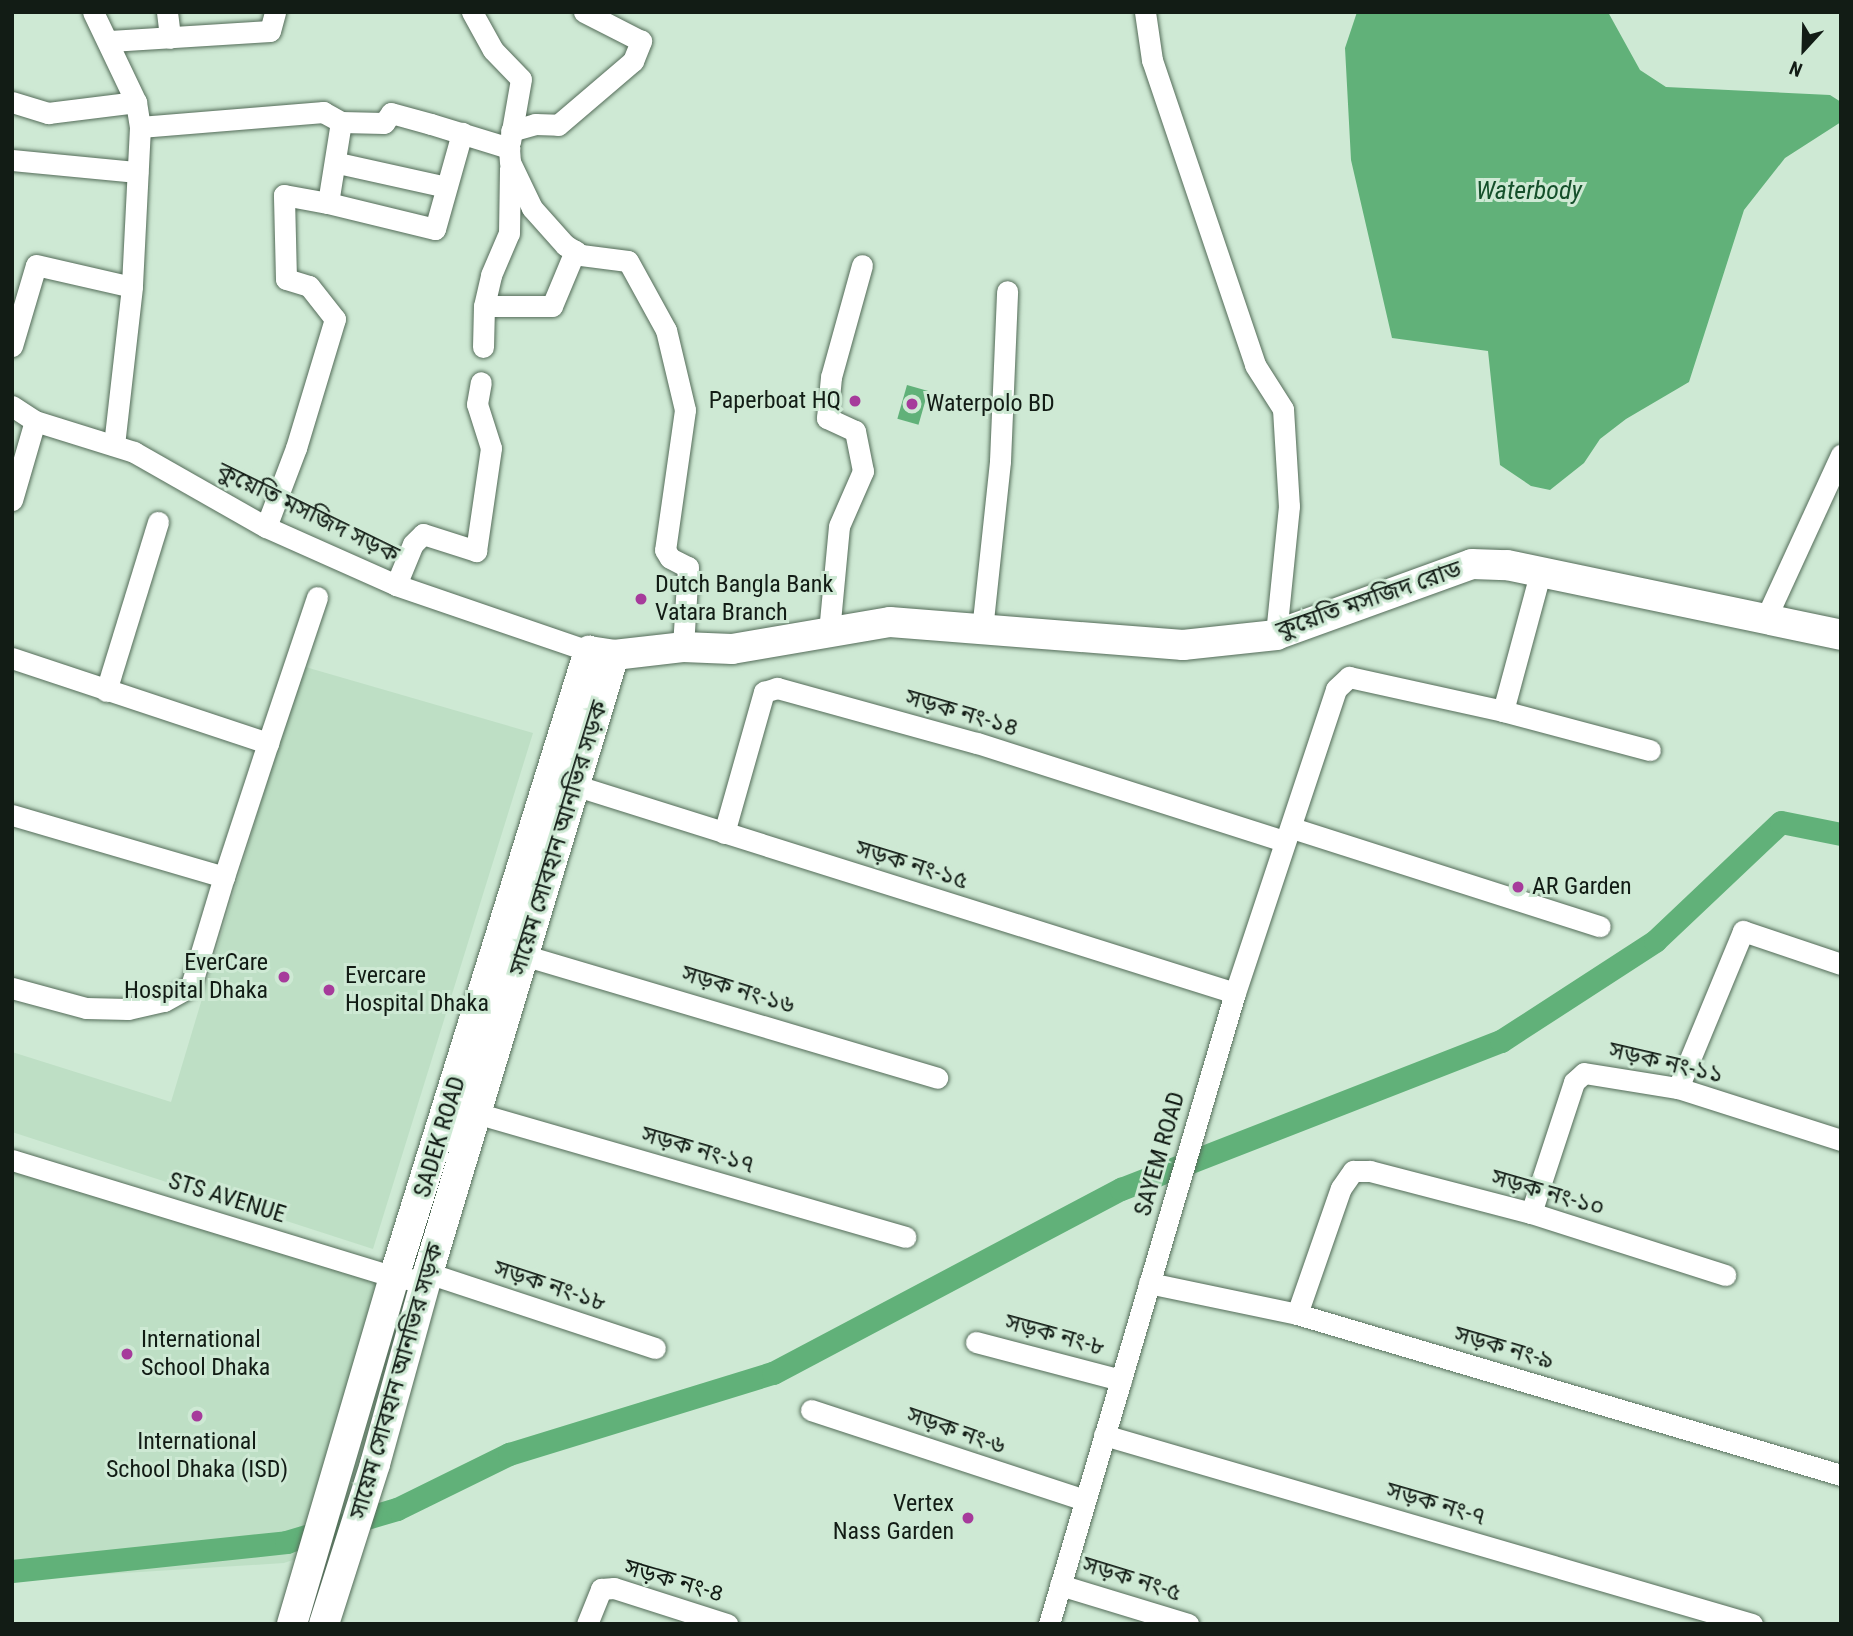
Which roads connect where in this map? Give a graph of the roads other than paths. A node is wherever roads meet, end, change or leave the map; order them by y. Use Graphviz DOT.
graph roads {
  1 [pos="93,12"];
  2 [pos="167,12"];
  3 [pos="275,12"];
  4 [pos="472,12"];
  5 [pos="1145,12"];
  6 [pos="581,13"];
  7 [pos="170,38"];
  8 [pos="110,41"];
  9 [pos="12,102"];
  10 [pos="136,102"];
  11 [pos="341,122"];
  12 [pos="141,127"];
  13 [pos="462,133"];
  14 [pos="510,147"];
  15 [pos="12,160"];
  16 [pos="338,163"];
  17 [pos="137,172"];
  18 [pos="446,187"];
  19 [pos="328,204"];
  20 [pos="575,251"];
  21 [pos="862,265"];
  22 [pos="132,287"];
  23 [pos="1007,291"];
  24 [pos="484,306"];
  25 [pos="12,346"];
  26 [pos="483,347"];
  27 [pos="481,382"];
  28 [pos="12,406"];
  29 [pos="35,421"];
  30 [pos="114,443"];
  31 [pos="1841,455"];
  32 [pos="12,500"];
  33 [pos="158,522"];
  34 [pos="266,527"];
  35 [pos="1540,574"];
  36 [pos="396,585"];
  37 [pos="317,597"];
  38 [pos="1765,620"];
  39 [pos="982,630"];
  40 [pos="829,632"];
  41 [pos="1276,635"];
  42 [pos="1841,635"];
  43 [pos="683,647"];
  44 [pos="601,653"];
  45 [pos="12,658"];
  46 [pos="106,691"];
  47 [pos="1503,711"];
  48 [pos="268,743"];
  49 [pos="1650,750"];
  50 [pos="575,785"];
  51 [pos="12,815"];
  52 [pos="724,833"];
  53 [pos="1289,834"];
  54 [pos="224,877"];
  55 [pos="1600,926"];
  56 [pos="523,955"];
  57 [pos="1841,964"];
  58 [pos="12,988"];
  59 [pos="1235,993"];
  60 [pos="937,1078"];
  61 [pos="1678,1088"];
  62 [pos="476,1113"];
  63 [pos="1841,1140"];
  64 [pos="12,1160"];
  65 [pos="1531,1213"];
  66 [pos="905,1237"];
  67 [pos="1726,1275"];
  68 [pos="394,1277"];
  69 [pos="428,1277"];
  70 [pos="1149,1283"];
  71 [pos="1297,1314"];
  72 [pos="976,1342"];
  73 [pos="656,1348"];
  74 [pos="1121,1380"];
  75 [pos="811,1410"];
  76 [pos="1104,1435"];
  77 [pos="1841,1475"];
  78 [pos="1085,1500"];
  79 [pos="1060,1585"];
  80 [pos="296,1611"];
  81 [pos="328,1612"];
  82 [pos="587,1624"];
  83 [pos="727,1624"];
  84 [pos="1049,1624"];
  85 [pos="1188,1624"];
  86 [pos="1752,1624"];
  1 -- 8 [label="street"];
  2 -- 7 [label="street"];
  3 -- 7 [label="street"];
  4 -- 14 [label="street"];
  5 -- 41 [label="street"];
  6 -- 14 [label="street"];
  7 -- 8 [label="street"];
  8 -- 10 [label="street"];
  9 -- 10 [label="street"];
  10 -- 12 [label="street"];
  11 -- 12 [label="street"];
  11 -- 13 [label="street"];
  11 -- 16 [label="street"];
  12 -- 17 [label="street"];
  13 -- 14 [label="street"];
  13 -- 18 [label="street"];
  14 -- 20 [label="street"];
  14 -- 24 [label="street"];
  15 -- 17 [label="street"];
  16 -- 18 [label="street"];
  16 -- 19 [label="street"];
  17 -- 22 [label="street"];
  18 -- 19 [label="street"];
  19 -- 34 [label="street"];
  20 -- 24 [label="street"];
  20 -- 43 [label="street"];
  21 -- 40 [label="street"];
  22 -- 25 [label="street"];
  22 -- 30 [label="street"];
  23 -- 39 [label="street"];
  24 -- 26 [label="street"];
  27 -- 36 [label="street"];
  28 -- 29 [label="street, কুয়েতি মসজিদ সড়ক"];
  29 -- 30 [label="street, কুয়েতি মসজিদ সড়ক"];
  29 -- 32 [label="street"];
  30 -- 34 [label="street, কুয়েতি মসজিদ সড়ক"];
  31 -- 38 [label="street"];
  33 -- 46 [label="street"];
  34 -- 36 [label="street, কুয়েতি মসজিদ সড়ক"];
  35 -- 38 [label="street, কুয়েতি মসজিদ রোড"];
  35 -- 41 [label="street, কুয়েতি মসজিদ রোড"];
  35 -- 47 [label="street"];
  36 -- 44 [label="street, কুয়েতি মসজিদ সড়ক"];
  37 -- 48 [label="street"];
  38 -- 42 [label="street, কুয়েতি মসজিদ রোড"];
  39 -- 40 [label="street, কুয়েতি মসজিদ রোড"];
  39 -- 41 [label="street, কুয়েতি মসজিদ রোড"];
  40 -- 43 [label="street, কুয়েতি মসজিদ রোড"];
  43 -- 44 [label="street, কুয়েতি মসজিদ রোড"];
  44 -- 50 [label="street, সায়েম সোবহান আনভির সড়ক"];
  44 -- 68 [label="street, SADEK ROAD"];
  45 -- 46 [label="street"];
  46 -- 48 [label="street"];
  47 -- 49 [label="street"];
  47 -- 53 [label="street, SAYEM ROAD"];
  48 -- 54 [label="street"];
  50 -- 52 [label="street, সড়ক নং-১৫"];
  50 -- 56 [label="street, সায়েম সোবহান আনভির সড়ক"];
  51 -- 54 [label="street"];
  52 -- 53 [label="street, সড়ক নং-১৪"];
  52 -- 59 [label="street, সড়ক নং-১৫"];
  53 -- 55 [label="street"];
  53 -- 59 [label="street, SAYEM ROAD"];
  54 -- 58 [label="street"];
  56 -- 60 [label="street, সড়ক নং-১৬"];
  56 -- 62 [label="street, সায়েম সোবহান আনভির সড়ক"];
  57 -- 61 [label="street"];
  59 -- 70 [label="street, SAYEM ROAD"];
  61 -- 63 [label="street, সড়ক নং-১১"];
  61 -- 65 [label="street, সড়ক নং-১১"];
  62 -- 66 [label="street, সড়ক নং-১৭"];
  62 -- 69 [label="street, সায়েম সোবহান আনভির সড়ক"];
  64 -- 68 [label="street, STS AVENUE"];
  65 -- 67 [label="street, সড়ক নং-১০"];
  65 -- 71 [label="street, সড়ক নং-১০"];
  68 -- 69 [label="street, STS AVENUE"];
  68 -- 80 [label="street, SADEK ROAD"];
  69 -- 73 [label="street, সড়ক নং-১৮"];
  69 -- 81 [label="street, সায়েম সোবহান আনভির সড়ক"];
  70 -- 71 [label="street, সড়ক নং-৯"];
  70 -- 74 [label="street, SAYEM ROAD"];
  71 -- 77 [label="street, সড়ক নং-৯"];
  72 -- 74 [label="street, সড়ক নং-৮"];
  74 -- 76 [label="street, SAYEM ROAD"];
  75 -- 78 [label="street, সড়ক নং-৬"];
  76 -- 78 [label="street, SAYEM ROAD"];
  76 -- 86 [label="street, সড়ক নং-৭"];
  78 -- 79 [label="street, SAYEM ROAD"];
  79 -- 84 [label="street, SAYEM ROAD"];
  79 -- 85 [label="street, সড়ক নং-৫"];
  82 -- 83 [label="street, সড়ক নং-৪"];
}
